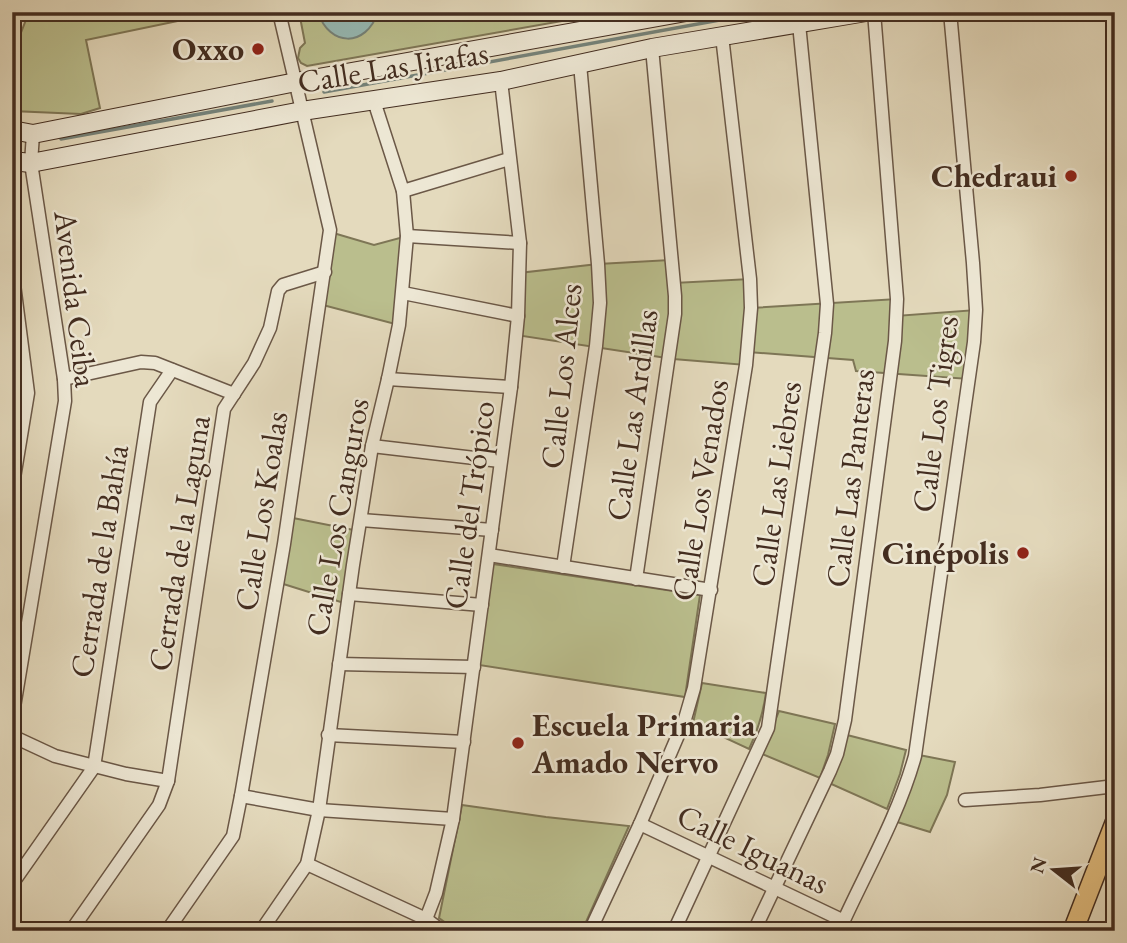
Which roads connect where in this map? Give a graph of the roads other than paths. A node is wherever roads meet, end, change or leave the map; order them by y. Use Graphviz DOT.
graph roads {
  1 [pos="279,12"];
  2 [pos="685,12"];
  3 [pos="866,12"];
  4 [pos="874,12"];
  5 [pos="950,12"];
  6 [pos="799,24"];
  7 [pos="722,36"];
  8 [pos="652,48"];
  9 [pos="580,64"];
  10 [pos="501,81"];
  11 [pos="296,82"];
  12 [pos="374,101"];
  13 [pos="302,111"];
  14 [pos="12,130"];
  15 [pos="33,134"];
  16 [pos="509,159"];
  17 [pos="12,161"];
  18 [pos="32,163"];
  19 [pos="403,191"];
  20 [pos="407,236"];
  21 [pos="520,243"];
  22 [pos="12,269"];
  23 [pos="325,272"];
  24 [pos="403,292"];
  25 [pos="518,316"];
  26 [pos="172,369"];
  27 [pos="64,379"];
  28 [pos="388,379"];
  29 [pos="511,387"];
  30 [pos="234,394"];
  31 [pos="372,446"];
  32 [pos="500,461"];
  33 [pos="12,490"];
  34 [pos="361,520"];
  35 [pos="492,530"];
  36 [pos="489,555"];
  37 [pos="563,567"];
  38 [pos="636,579"];
  39 [pos="711,590"];
  40 [pos="349,594"];
  41 [pos="482,605"];
  42 [pos="338,664"];
  43 [pos="474,667"];
  44 [pos="12,719"];
  45 [pos="328,735"];
  46 [pos="12,736"];
  47 [pos="464,742"];
  48 [pos="94,767"];
  49 [pos="168,781"];
  50 [pos="1115,786"];
  51 [pos="241,796"];
  52 [pos="965,800"];
  53 [pos="319,810"];
  54 [pos="453,818"];
  55 [pos="1115,823"];
  56 [pos="640,824"];
  57 [pos="709,856"];
  58 [pos="307,864"];
  59 [pos="12,884"];
  60 [pos="775,887"];
  61 [pos="426,919"];
  62 [pos="841,926"];
  63 [pos="71,931"];
  64 [pos="167,931"];
  65 [pos="262,931"];
  66 [pos="418,931"];
  67 [pos="442,931"];
  68 [pos="590,931"];
  69 [pos="674,931"];
  70 [pos="754,931"];
  71 [pos="1073,931"];
  1 -- 11 [label="street, Calle Los Koalas"];
  2 -- 11 [label="main road, Calle Las Jirafas"];
  3 -- 6 [label="main road, Calle Las Jirafas"];
  4 -- 60 [label="street, Calle Las Panteras"];
  5 -- 62 [label="street, Calle Los Tigres"];
  6 -- 7 [label="main road, Calle Las Jirafas"];
  6 -- 57 [label="street, Calle Las Liebres"];
  7 -- 8 [label="main road, Calle Las Jirafas"];
  7 -- 39 [label="street, Calle Los Venados"];
  8 -- 9 [label="main road, Calle Las Jirafas"];
  8 -- 38 [label="street, Calle Las Ardillas"];
  9 -- 10 [label="main road, Calle Las Jirafas"];
  9 -- 37 [label="street, Calle Los Alces"];
  10 -- 12 [label="main road, Calle Las Jirafas"];
  10 -- 16 [label="street, Calle del Trópico"];
  11 -- 13 [label="street, Calle Los Koalas"];
  11 -- 15 [label="main road, Calle Las Jirafas"];
  12 -- 13 [label="main road, Calle Las Jirafas"];
  12 -- 19 [label="street, Calle Los Canguros"];
  13 -- 18 [label="main road, Calle Las Jirafas"];
  13 -- 23 [label="street, Calle Los Koalas"];
  14 -- 15 [label="main road, Calle Las Jirafas"];
  15 -- 18 [label="street, Avenida Ceiba"];
  16 -- 19 [label="street"];
  16 -- 21 [label="street, Calle del Trópico"];
  17 -- 18 [label="main road, Calle Las Jirafas"];
  18 -- 27 [label="street, Avenida Ceiba"];
  19 -- 20 [label="street, Calle Los Canguros"];
  20 -- 21 [label="street"];
  20 -- 24 [label="street, Calle Los Canguros"];
  21 -- 25 [label="street, Calle del Trópico"];
  22 -- 33 [label="street, Avenida Ceiba"];
  23 -- 30 [label="street, Cerrada de la Laguna"];
  23 -- 51 [label="street, Calle Los Koalas"];
  24 -- 25 [label="street"];
  24 -- 28 [label="street, Calle Los Canguros"];
  25 -- 29 [label="street, Calle del Trópico"];
  26 -- 27 [label="street"];
  26 -- 30 [label="street"];
  26 -- 48 [label="street, Cerrada de la Bahía"];
  27 -- 44 [label="street, Avenida Ceiba"];
  28 -- 29 [label="street"];
  28 -- 31 [label="street, Calle Los Canguros"];
  29 -- 32 [label="street, Calle del Trópico"];
  30 -- 49 [label="street, Cerrada de la Laguna"];
  31 -- 32 [label="street"];
  31 -- 34 [label="street, Calle Los Canguros"];
  32 -- 35 [label="street, Calle del Trópico"];
  34 -- 35 [label="street"];
  34 -- 40 [label="street, Calle Los Canguros"];
  35 -- 36 [label="street, Calle del Trópico"];
  36 -- 37 [label="street"];
  36 -- 41 [label="street, Calle del Trópico"];
  37 -- 38 [label="street"];
  38 -- 39 [label="street"];
  39 -- 56 [label="street, Calle Los Venados"];
  40 -- 41 [label="street"];
  40 -- 42 [label="street, Calle Los Canguros"];
  41 -- 43 [label="street, Calle del Trópico"];
  42 -- 43 [label="street"];
  42 -- 45 [label="street, Calle Los Canguros"];
  43 -- 47 [label="street, Calle del Trópico"];
  45 -- 47 [label="street"];
  45 -- 53 [label="street, Calle Los Canguros"];
  46 -- 48 [label="street"];
  47 -- 54 [label="street, Calle del Trópico"];
  48 -- 49 [label="street"];
  48 -- 59 [label="street"];
  49 -- 63 [label="street, Cerrada de la Laguna"];
  50 -- 52 [label="street"];
  51 -- 53 [label="street"];
  51 -- 64 [label="street, Calle Los Koalas"];
  53 -- 54 [label="street"];
  53 -- 58 [label="street, Calle Los Canguros"];
  54 -- 61 [label="street, Calle del Trópico"];
  55 -- 71 [label="main road"];
  56 -- 57 [label="street, Calle Iguanas"];
  56 -- 68 [label="street, Calle Los Venados"];
  57 -- 60 [label="street, Calle Iguanas"];
  57 -- 69 [label="street, Calle Las Liebres"];
  58 -- 61 [label="street"];
  58 -- 65 [label="street, Calle Los Canguros"];
  60 -- 62 [label="street, Calle Iguanas"];
  60 -- 70 [label="street, Calle Las Panteras"];
  61 -- 66 [label="street, Calle del Trópico"];
  61 -- 67 [label="street"];
}
